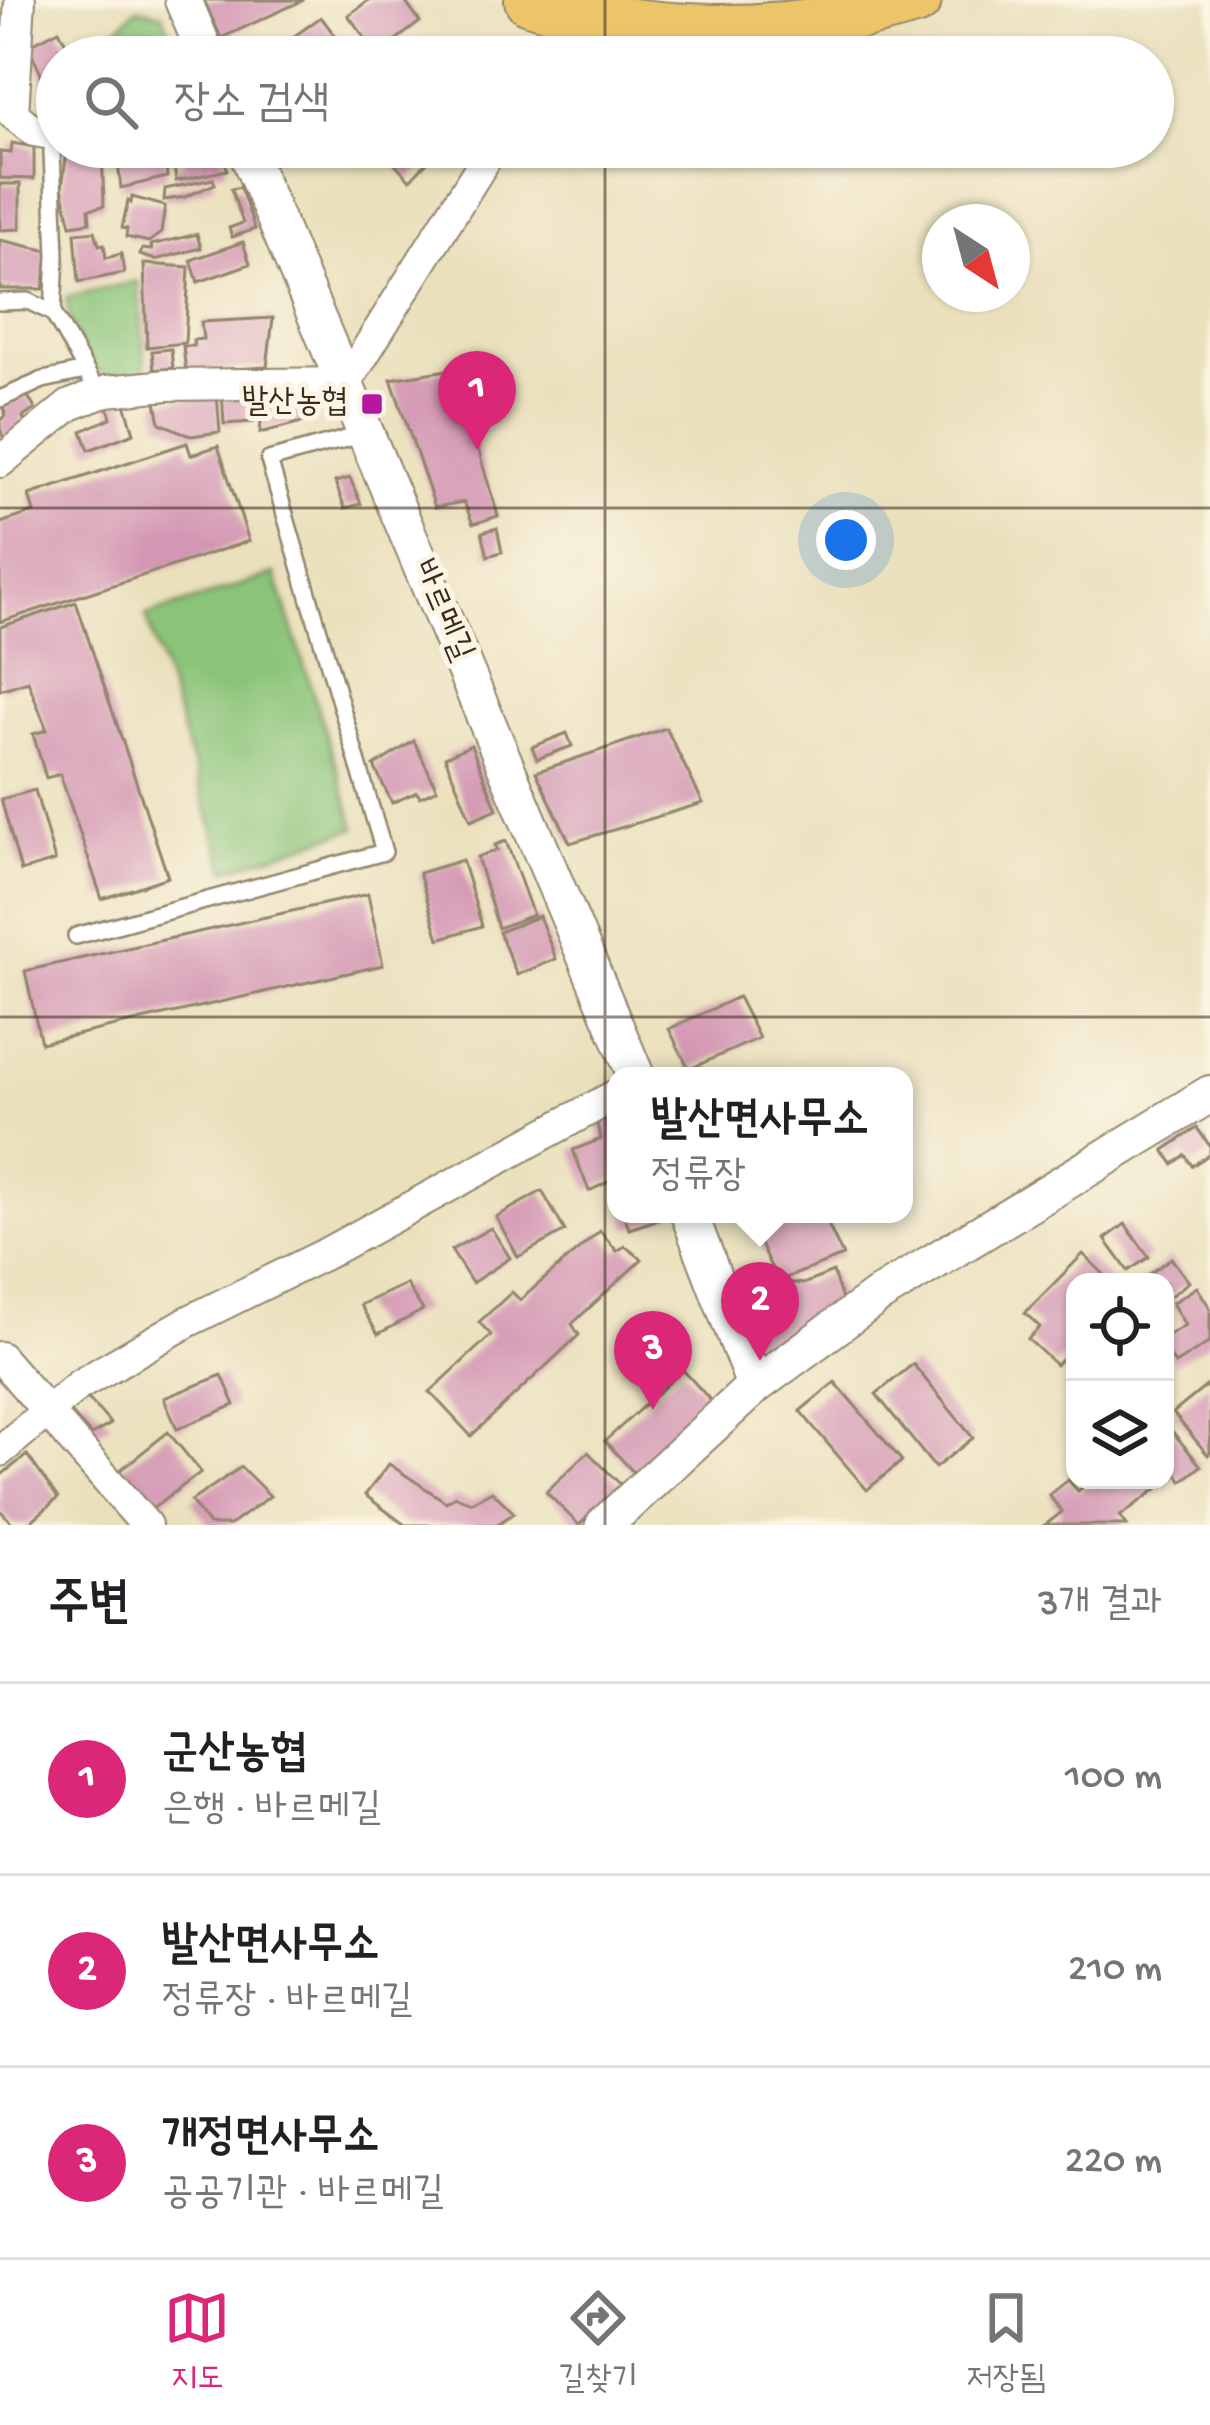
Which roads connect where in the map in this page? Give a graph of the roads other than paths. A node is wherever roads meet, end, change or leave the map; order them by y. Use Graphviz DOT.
graph roads {
  1 [pos="20,0"];
  2 [pos="183,0"];
  3 [pos="530,0"];
  4 [pos="917,0"];
  5 [pos="579,7"];
  6 [pos="198,36"];
  7 [pos="562,36"];
  8 [pos="36,131"];
  9 [pos="53,168"];
  10 [pos="254,168"];
  11 [pos="480,168"];
  12 [pos="0,302"];
  13 [pos="52,314"];
  14 [pos="92,383"];
  15 [pos="346,383"];
  16 [pos="0,399"];
  17 [pos="367,433"];
  18 [pos="0,462"];
  19 [pos="76,936"];
  20 [pos="632,1067"];
  21 [pos="1210,1094"];
  22 [pos="607,1100"];
  23 [pos="692,1223"];
  24 [pos="0,1358"];
  25 [pos="755,1386"];
  26 [pos="47,1412"];
  27 [pos="0,1451"];
  28 [pos="146,1525"];
  29 [pos="604,1525"];
  1 -- 8 [label="street"];
  2 -- 6 [label="street"];
  3 -- 5 [label="main road"];
  4 -- 5 [label="main road"];
  5 -- 7 [label="street"];
  9 -- 13 [label="lane"];
  10 -- 15 [label="street, 바르메길"];
  11 -- 15 [label="street"];
  12 -- 13 [label="lane"];
  13 -- 14 [label="lane"];
  14 -- 15 [label="street"];
  14 -- 16 [label="lane"];
  14 -- 18 [label="street"];
  15 -- 17 [label="street, 바르메길"];
  17 -- 19 [label="lane"];
  17 -- 20 [label="street, 바르메길"];
  21 -- 25 [label="street"];
  22 -- 26 [label="street"];
  23 -- 25 [label="street"];
  24 -- 26 [label="street"];
  25 -- 29 [label="street"];
  26 -- 27 [label="street"];
  26 -- 28 [label="street"];
}
